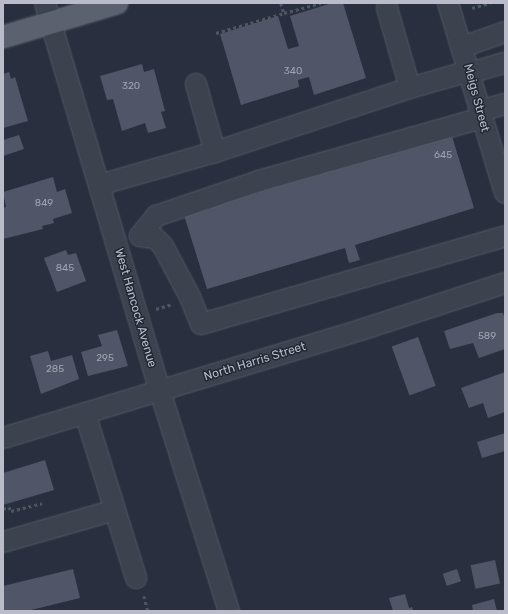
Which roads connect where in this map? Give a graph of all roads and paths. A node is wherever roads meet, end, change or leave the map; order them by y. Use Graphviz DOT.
graph roads {
  1 [pos="45,3"];
  2 [pos="117,3"];
  3 [pos="281,3"];
  4 [pos="321,3"];
  5 [pos="448,3"];
  6 [pos="490,3"];
  7 [pos="387,8"];
  8 [pos="472,8"];
  9 [pos="284,13"];
  10 [pos="52,24"];
  11 [pos="505,32"];
  12 [pos="216,33"];
  13 [pos="3,37"];
  14 [pos="462,47"];
  15 [pos="505,64"];
  16 [pos="469,72"];
  17 [pos="196,84"];
  18 [pos="410,88"];
  19 [pos="505,104"];
  20 [pos="480,115"];
  21 [pos="216,152"];
  22 [pos="99,185"];
  23 [pos="505,193"];
  24 [pos="505,236"];
  25 [pos="505,283"];
  26 [pos="160,391"];
  27 [pos="85,413"];
  28 [pos="3,438"];
  29 [pos="42,503"];
  30 [pos="3,509"];
  31 [pos="115,510"];
  32 [pos="3,542"];
  33 [pos="136,578"];
  34 [pos="229,611"];
  1 -- 10 [label="street, West Hancock Avenue"];
  2 -- 10 [label="main road"];
  3 -- 9 [label="path"];
  4 -- 9 [label="path"];
  5 -- 14 [label="street, Meigs Street"];
  6 -- 8 [label="path"];
  7 -- 18 [label="street"];
  9 -- 12 [label="path"];
  10 -- 13 [label="main road"];
  10 -- 22 [label="street, West Hancock Avenue"];
  11 -- 14 [label="street"];
  14 -- 16 [label="street, Meigs Street"];
  15 -- 16 [label="street"];
  16 -- 18 [label="street"];
  16 -- 20 [label="street, Meigs Street"];
  17 -- 21 [label="street"];
  18 -- 21 [label="street"];
  19 -- 20 [label="street"];
  20 -- 23 [label="street, Meigs Street"];
  20 -- 24 [label="street"];
  21 -- 22 [label="street"];
  22 -- 26 [label="street, West Hancock Avenue"];
  25 -- 26 [label="street, North Harris Street"];
  26 -- 27 [label="street, North Harris Street"];
  26 -- 34 [label="street, West Hancock Avenue"];
  27 -- 28 [label="street, North Harris Street"];
  27 -- 31 [label="street"];
  29 -- 30 [label="path"];
  31 -- 32 [label="street"];
  31 -- 33 [label="street"];
}
